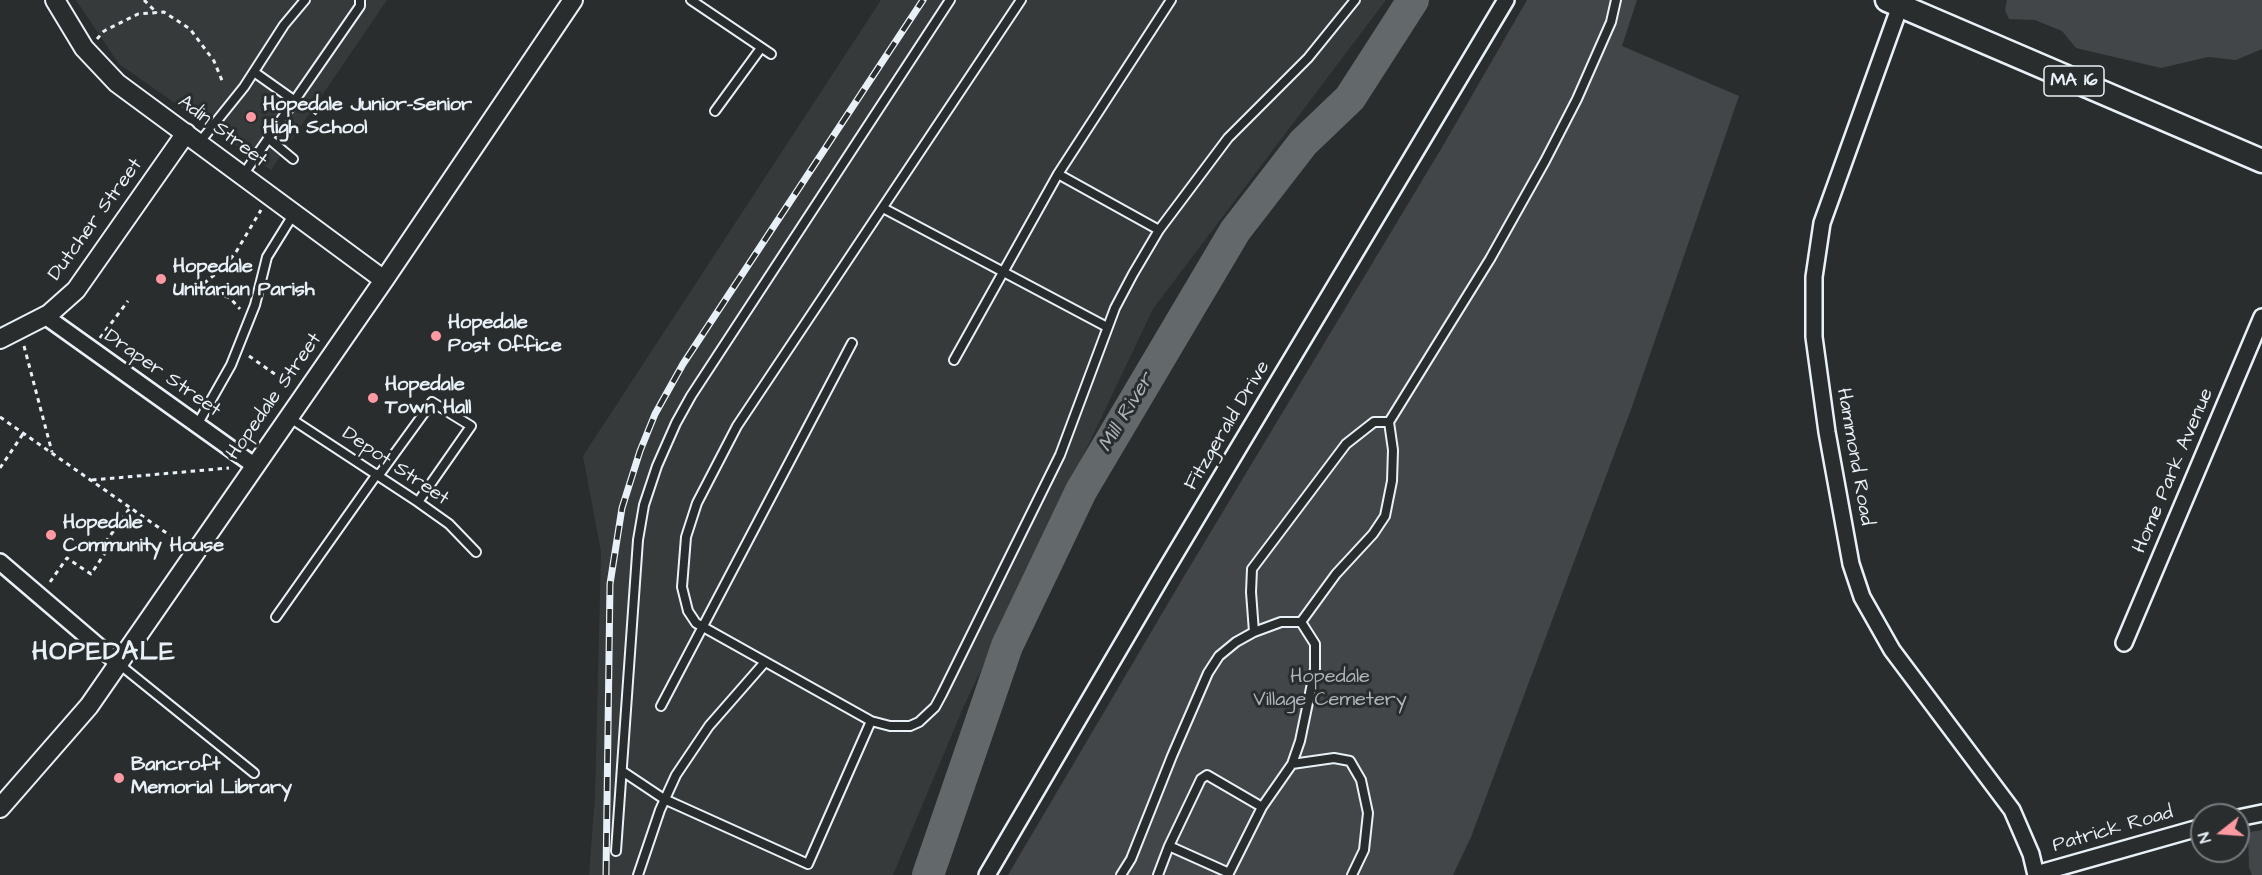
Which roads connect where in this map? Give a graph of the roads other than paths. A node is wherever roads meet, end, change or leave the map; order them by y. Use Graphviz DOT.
graph roads {
  1 [pos="55,0"];
  2 [pos="305,0"];
  3 [pos="360,0"];
  4 [pos="573,0"];
  5 [pos="691,0"];
  6 [pos="950,0"];
  7 [pos="1021,0"];
  8 [pos="1171,0"];
  9 [pos="1355,0"];
  10 [pos="1506,0"];
  11 [pos="1616,0"];
  12 [pos="1896,2"];
  13 [pos="761,48"];
  14 [pos="771,54"];
  15 [pos="254,72"];
  16 [pos="295,100"];
  17 [pos="715,111"];
  18 [pos="192,138"];
  19 [pos="269,139"];
  20 [pos="293,159"];
  21 [pos="2262,161"];
  22 [pos="1058,174"];
  23 [pos="243,176"];
  24 [pos="882,208"];
  25 [pos="294,213"];
  26 [pos="1159,231"];
  27 [pos="1003,271"];
  28 [pos="384,280"];
  29 [pos="45,316"];
  30 [pos="2262,316"];
  31 [pos="1107,327"];
  32 [pos="0,339"];
  33 [pos="852,343"];
  34 [pos="954,360"];
  35 [pos="289,417"];
  36 [pos="1389,422"];
  37 [pos="197,425"];
  38 [pos="255,466"];
  39 [pos="378,474"];
  40 [pos="418,502"];
  41 [pos="476,552"];
  42 [pos="0,562"];
  43 [pos="276,617"];
  44 [pos="1301,622"];
  45 [pos="702,627"];
  46 [pos="1254,632"];
  47 [pos="2124,643"];
  48 [pos="765,662"];
  49 [pos="118,663"];
  50 [pos="661,706"];
  51 [pos="871,721"];
  52 [pos="1292,764"];
  53 [pos="622,771"];
  54 [pos="254,773"];
  55 [pos="664,799"];
  56 [pos="1262,807"];
  57 [pos="0,808"];
  58 [pos="2190,830"];
  59 [pos="1169,846"];
  60 [pos="616,851"];
  61 [pos="1229,874"];
  62 [pos="2036,874"];
  63 [pos="638,875"];
  64 [pos="987,875"];
  65 [pos="1121,875"];
  66 [pos="1158,875"];
  67 [pos="1352,875"];
  1 -- 18 [label="street, Adin Street"];
  2 -- 15 [label="lane"];
  3 -- 16 [label="lane"];
  4 -- 28 [label="street, Hopedale Street"];
  5 -- 13 [label="lane"];
  6 -- 53 [label="lane"];
  7 -- 24 [label="lane"];
  8 -- 22 [label="lane"];
  9 -- 26 [label="lane"];
  10 -- 64 [label="street, Fitzgerald Drive"];
  11 -- 36 [label="lane"];
  12 -- 21 [label="main road, MA 16"];
  12 -- 62 [label="street, Hammond Road"];
  13 -- 14 [label="lane"];
  13 -- 17 [label="lane"];
  15 -- 16 [label="lane"];
  15 -- 18 [label="lane"];
  16 -- 19 [label="lane"];
  18 -- 23 [label="street, Adin Street"];
  18 -- 29 [label="street, Dutcher Street"];
  19 -- 20 [label="lane"];
  19 -- 23 [label="lane"];
  22 -- 26 [label="lane"];
  22 -- 27 [label="lane"];
  23 -- 25 [label="street, Adin Street"];
  24 -- 27 [label="lane"];
  24 -- 45 [label="lane"];
  25 -- 28 [label="street, Adin Street"];
  25 -- 37 [label="lane"];
  26 -- 31 [label="lane"];
  27 -- 31 [label="lane"];
  27 -- 34 [label="lane"];
  28 -- 35 [label="street, Hopedale Street"];
  29 -- 32 [label="street, Dutcher Street"];
  29 -- 37 [label="street, Draper Street"];
  30 -- 47 [label="street, Home Park Avenue"];
  31 -- 51 [label="lane"];
  33 -- 45 [label="lane"];
  35 -- 38 [label="street, Hopedale Street"];
  35 -- 39 [label="lane, Depot Street"];
  36 -- 44 [label="lane"];
  36 -- 46 [label="lane"];
  37 -- 38 [label="street, Draper Street"];
  38 -- 49 [label="street, Hopedale Street"];
  39 -- 40 [label="lane, Depot Street"];
  39 -- 40 [label="lane"];
  39 -- 43 [label="lane"];
  40 -- 41 [label="lane, Depot Street"];
  42 -- 49 [label="street"];
  44 -- 46 [label="lane"];
  44 -- 52 [label="lane"];
  45 -- 48 [label="lane"];
  45 -- 50 [label="lane"];
  46 -- 65 [label="lane"];
  48 -- 51 [label="lane"];
  48 -- 55 [label="lane"];
  49 -- 54 [label="lane"];
  49 -- 57 [label="street, Hopedale Street"];
  51 -- 55 [label="lane"];
  52 -- 56 [label="lane"];
  52 -- 67 [label="lane"];
  53 -- 55 [label="lane"];
  53 -- 60 [label="lane"];
  55 -- 63 [label="lane"];
  56 -- 59 [label="lane"];
  56 -- 61 [label="lane"];
  58 -- 62 [label="street, Patrick Road"];
  59 -- 61 [label="lane"];
  59 -- 66 [label="lane"];
}
